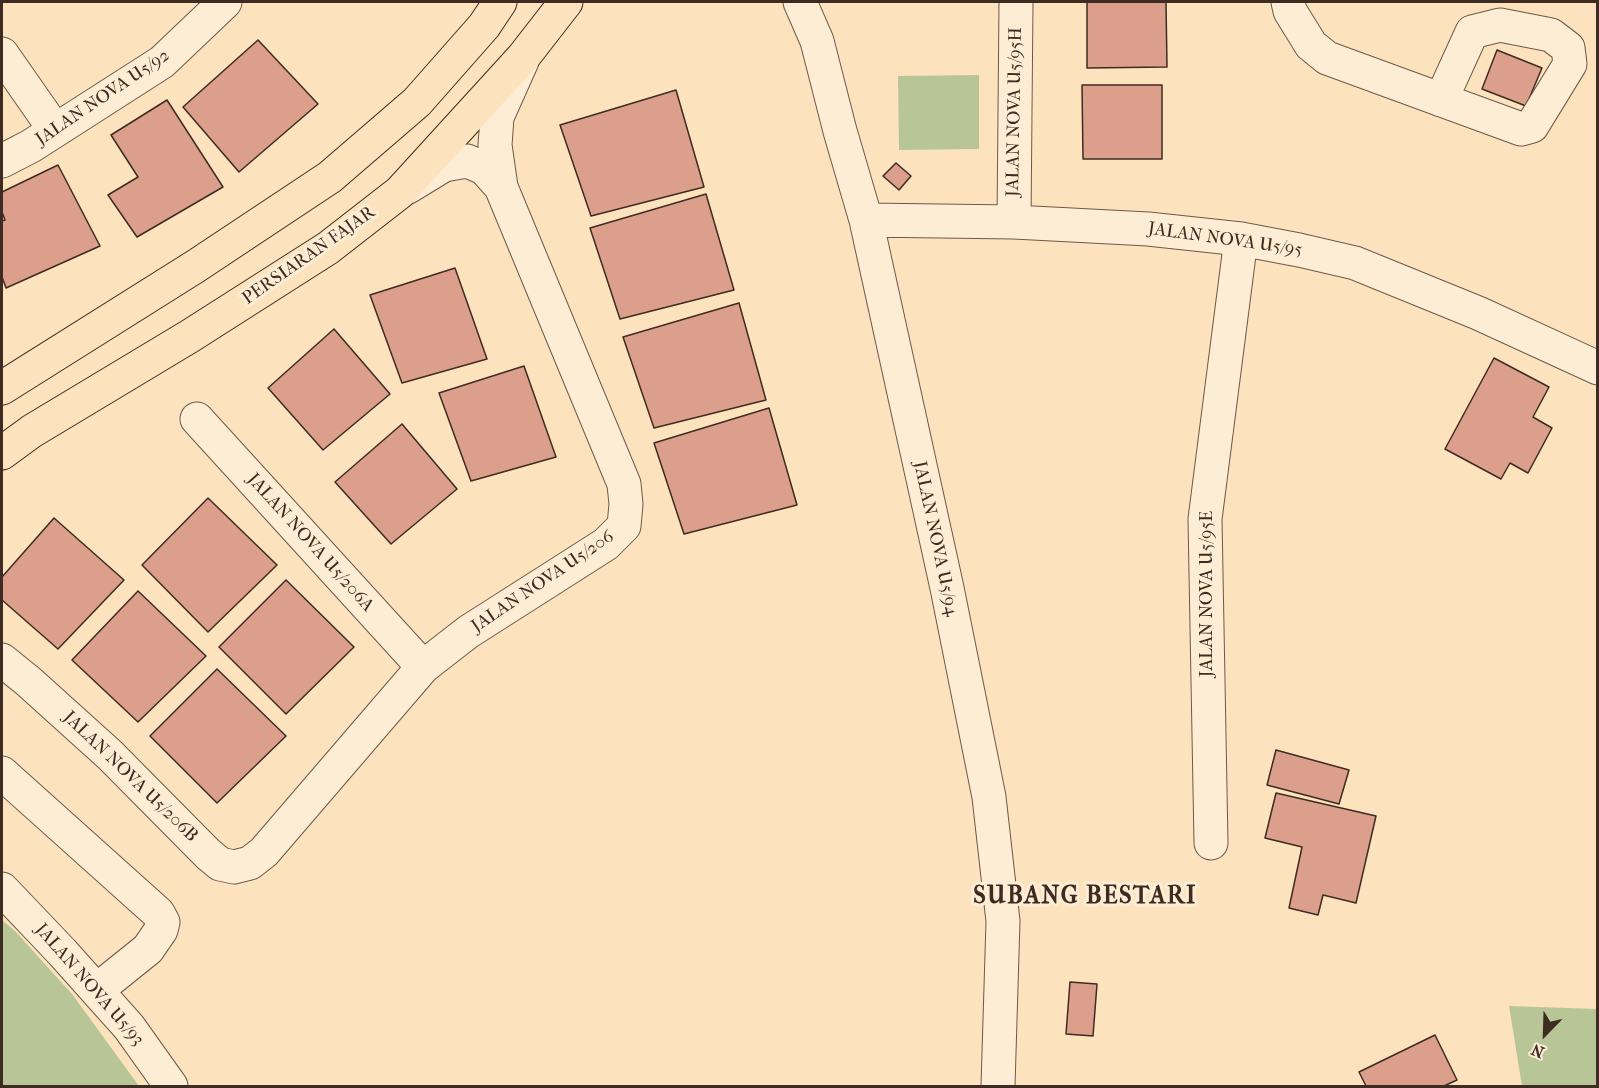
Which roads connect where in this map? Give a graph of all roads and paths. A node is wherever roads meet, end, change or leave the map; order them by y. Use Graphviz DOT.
graph roads {
  1 [pos="225,2"];
  2 [pos="500,2"];
  3 [pos="566,2"];
  4 [pos="800,2"];
  5 [pos="1016,2"];
  6 [pos="1288,2"];
  7 [pos="2,54"];
  8 [pos="524,56"];
  9 [pos="1442,100"];
  10 [pos="55,130"];
  11 [pos="2,161"];
  12 [pos="501,187"];
  13 [pos="400,192"];
  14 [pos="866,220"];
  15 [pos="1014,222"];
  16 [pos="1241,239"];
  17 [pos="1598,368"];
  18 [pos="2,388"];
  19 [pos="197,419"];
  20 [pos="2,453"];
  21 [pos="2,660"];
  22 [pos="423,667"];
  23 [pos="2,773"];
  24 [pos="1211,843"];
  25 [pos="264,852"];
  26 [pos="2,889"];
  27 [pos="97,990"];
  28 [pos="171,1086"];
  29 [pos="998,1086"];
  1 -- 10 [label="street, JALAN NOVA U5/92"];
  2 -- 18 [label="main road"];
  3 -- 8 [label="main road, PERSIARAN FAJAR"];
  4 -- 14 [label="street, JALAN NOVA U5/94"];
  5 -- 15 [label="street, JALAN NOVA U5/95H"];
  6 -- 9 [label="street"];
  7 -- 10 [label="street"];
  8 -- 12 [label="street, JALAN NOVA U5/206"];
  8 -- 13 [label="main road, PERSIARAN FAJAR"];
  10 -- 11 [label="street, JALAN NOVA U5/92"];
  12 -- 13 [label="street, JALAN NOVA U5/206"];
  12 -- 22 [label="street, JALAN NOVA U5/206"];
  13 -- 20 [label="main road, PERSIARAN FAJAR"];
  14 -- 15 [label="street, JALAN NOVA U5/95"];
  14 -- 29 [label="street, JALAN NOVA U5/94"];
  15 -- 16 [label="street, JALAN NOVA U5/95"];
  16 -- 17 [label="street, JALAN NOVA U5/95"];
  16 -- 24 [label="street, JALAN NOVA U5/95E"];
  19 -- 22 [label="street, JALAN NOVA U5/206A"];
  21 -- 25 [label="street, JALAN NOVA U5/206B"];
  22 -- 25 [label="street, JALAN NOVA U5/206"];
  23 -- 27 [label="street"];
  26 -- 27 [label="street, JALAN NOVA U5/93"];
  27 -- 28 [label="street, JALAN NOVA U5/93"];
}
